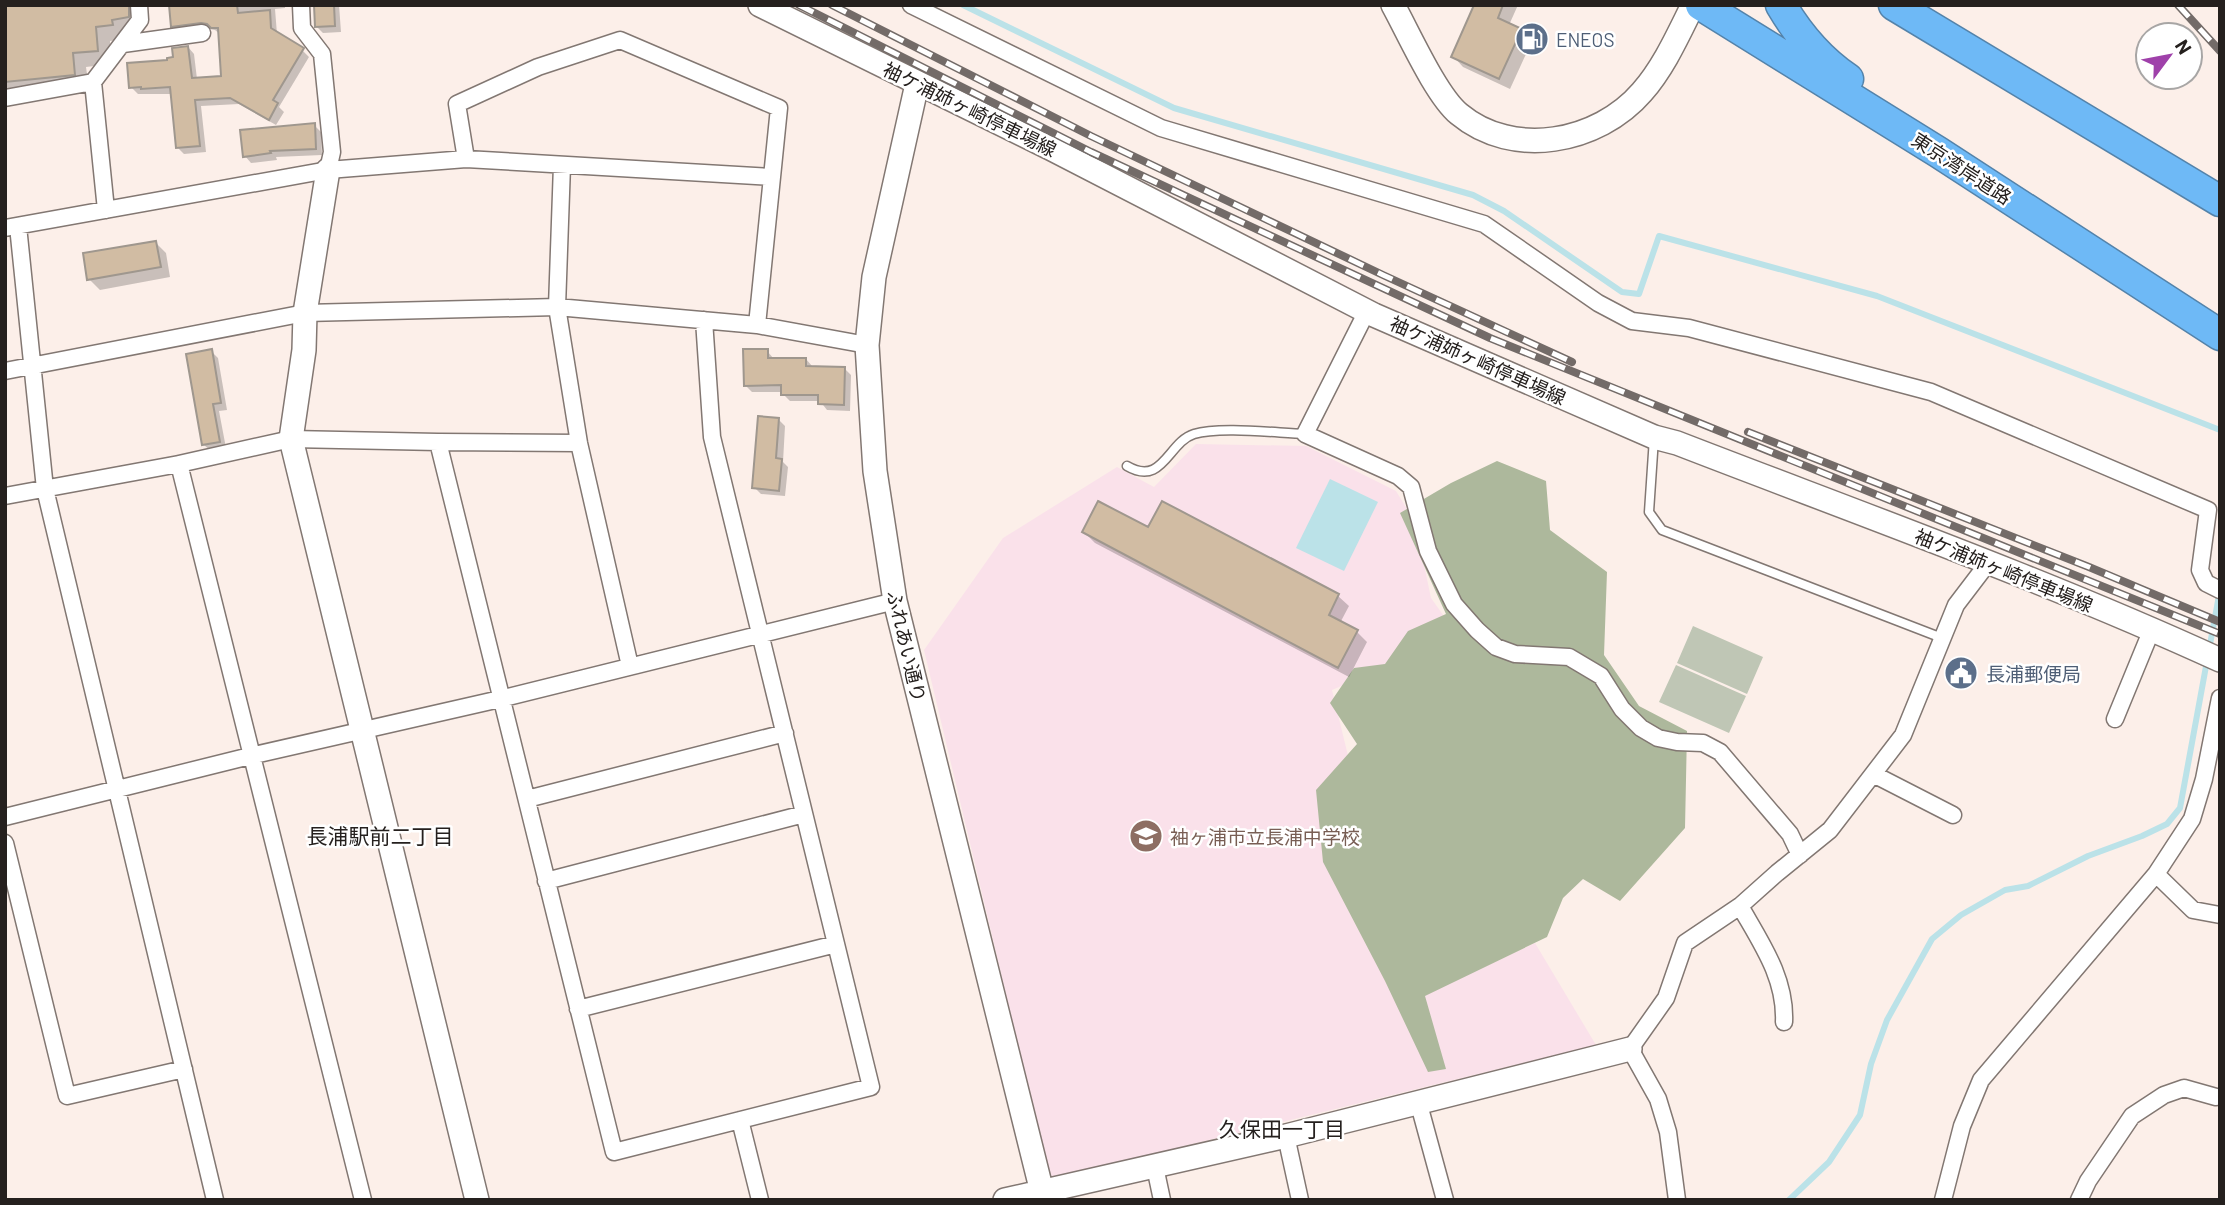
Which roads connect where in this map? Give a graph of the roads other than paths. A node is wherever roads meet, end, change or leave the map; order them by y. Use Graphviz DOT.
graph roads {
  1 [pos="139,5"];
  2 [pos="301,5"];
  3 [pos="760,5"];
  4 [pos="911,5"];
  5 [pos="1393,5"];
  6 [pos="1693,5"];
  7 [pos="1701,5"];
  8 [pos="1781,5"];
  9 [pos="1894,5"];
  10 [pos="202,33"];
  11 [pos="122,44"];
  12 [pos="93,82"];
  13 [pos="917,84"];
  14 [pos="5,98"];
  15 [pos="1938,152"];
  16 [pos="466,159"];
  17 [pos="562,165"];
  18 [pos="328,170"];
  19 [pos="772,177"];
  20 [pos="2220,201"];
  21 [pos="106,210"];
  22 [pos="12,227"];
  23 [pos="557,307"];
  24 [pos="1367,311"];
  25 [pos="305,313"];
  26 [pos="704,320"];
  27 [pos="757,325"];
  28 [pos="2220,335"];
  29 [pos="867,345"];
  30 [pos="32,367"];
  31 [pos="5,371"];
  32 [pos="1305,434"];
  33 [pos="1654,437"];
  34 [pos="291,439"];
  35 [pos="438,442"];
  36 [pos="579,443"];
  37 [pos="179,464"];
  38 [pos="1127,466"];
  39 [pos="45,489"];
  40 [pos="5,496"];
  41 [pos="1989,564"];
  42 [pos="2220,590"];
  43 [pos="895,601"];
  44 [pos="2152,629"];
  45 [pos="759,634"];
  46 [pos="1942,638"];
  47 [pos="2220,660"];
  48 [pos="630,666"];
  49 [pos="2220,698"];
  50 [pos="500,699"];
  51 [pos="2115,719"];
  52 [pos="363,731"];
  53 [pos="785,733"];
  54 [pos="250,756"];
  55 [pos="1874,774"];
  56 [pos="116,789"];
  57 [pos="527,799"];
  58 [pos="804,814"];
  59 [pos="1953,815"];
  60 [pos="5,817"];
  61 [pos="5,843"];
  62 [pos="1800,855"];
  63 [pos="2156,874"];
  64 [pos="546,881"];
  65 [pos="1740,906"];
  66 [pos="2220,915"];
  67 [pos="836,944"];
  68 [pos="578,1009"];
  69 [pos="1784,1022"];
  70 [pos="1630,1049"];
  71 [pos="184,1069"];
  72 [pos="2218,1098"];
  73 [pos="1418,1101"];
  74 [pos="740,1120"];
  75 [pos="1286,1136"];
  76 [pos="1155,1167"];
  77 [pos="1043,1195"];
  78 [pos="215,1200"];
  79 [pos="363,1200"];
  80 [pos="477,1200"];
  81 [pos="760,1200"];
  82 [pos="1005,1200"];
  83 [pos="1162,1200"];
  84 [pos="1300,1200"];
  85 [pos="1445,1200"];
  86 [pos="1677,1200"];
  87 [pos="1943,1200"];
  88 [pos="2080,1200"];
  1 -- 11 [label="street"];
  2 -- 18 [label="street"];
  3 -- 13 [label="street, 袖ケ浦姉ヶ崎停車場線"];
  4 -- 42 [label="street"];
  5 -- 6 [label="street"];
  7 -- 15 [label="highway, 東京湾岸道路"];
  8 -- 15 [label="highway"];
  9 -- 20 [label="highway"];
  10 -- 11 [label="street"];
  11 -- 12 [label="street"];
  12 -- 14 [label="street"];
  12 -- 21 [label="street"];
  13 -- 24 [label="street, 袖ケ浦姉ヶ崎停車場線"];
  13 -- 29 [label="street, ふれあい通り"];
  15 -- 28 [label="highway, 東京湾岸道路"];
  16 -- 17 [label="street"];
  16 -- 18 [label="street"];
  16 -- 19 [label="street"];
  17 -- 19 [label="street"];
  17 -- 23 [label="street"];
  18 -- 21 [label="street"];
  18 -- 25 [label="street"];
  19 -- 27 [label="street"];
  21 -- 22 [label="street"];
  22 -- 30 [label="street"];
  23 -- 25 [label="street"];
  23 -- 26 [label="street"];
  23 -- 36 [label="street"];
  24 -- 32 [label="street"];
  24 -- 33 [label="street, 袖ケ浦姉ヶ崎停車場線"];
  25 -- 30 [label="street"];
  25 -- 34 [label="street"];
  26 -- 27 [label="street"];
  26 -- 45 [label="street"];
  27 -- 29 [label="street"];
  29 -- 43 [label="street, ふれあい通り"];
  30 -- 31 [label="street"];
  30 -- 39 [label="street"];
  32 -- 38 [label="lane"];
  32 -- 62 [label="street"];
  33 -- 41 [label="street, 袖ケ浦姉ヶ崎停車場線"];
  33 -- 46 [label="lane"];
  34 -- 35 [label="street"];
  34 -- 37 [label="street"];
  34 -- 52 [label="street"];
  35 -- 36 [label="street"];
  35 -- 50 [label="street"];
  36 -- 48 [label="street"];
  37 -- 39 [label="street"];
  37 -- 54 [label="street"];
  39 -- 40 [label="street"];
  39 -- 56 [label="street"];
  41 -- 44 [label="street, 袖ケ浦姉ヶ崎停車場線"];
  41 -- 46 [label="street"];
  43 -- 45 [label="street"];
  43 -- 77 [label="street, ふれあい通り"];
  44 -- 47 [label="street, 袖ケ浦姉ヶ崎停車場線"];
  44 -- 51 [label="street"];
  45 -- 48 [label="street"];
  45 -- 53 [label="street"];
  46 -- 55 [label="street"];
  48 -- 50 [label="street"];
  49 -- 63 [label="street"];
  50 -- 52 [label="street"];
  50 -- 57 [label="street"];
  52 -- 54 [label="street"];
  52 -- 80 [label="street"];
  53 -- 57 [label="street"];
  53 -- 58 [label="street"];
  54 -- 56 [label="street"];
  54 -- 79 [label="street"];
  55 -- 59 [label="street"];
  55 -- 62 [label="street"];
  56 -- 60 [label="street"];
  56 -- 71 [label="street"];
  57 -- 64 [label="street"];
  58 -- 64 [label="street"];
  58 -- 67 [label="street"];
  61 -- 71 [label="street"];
  62 -- 65 [label="street"];
  63 -- 66 [label="street"];
  63 -- 87 [label="street"];
  64 -- 68 [label="street"];
  65 -- 69 [label="street"];
  65 -- 70 [label="street"];
  67 -- 68 [label="street"];
  67 -- 74 [label="street"];
  68 -- 74 [label="street"];
  70 -- 73 [label="street"];
  70 -- 86 [label="street"];
  71 -- 78 [label="street"];
  72 -- 88 [label="street"];
  73 -- 75 [label="street"];
  73 -- 85 [label="street"];
  74 -- 81 [label="street"];
  75 -- 76 [label="street"];
  75 -- 84 [label="street"];
  76 -- 77 [label="street"];
  76 -- 83 [label="street"];
  77 -- 82 [label="street"];
}
